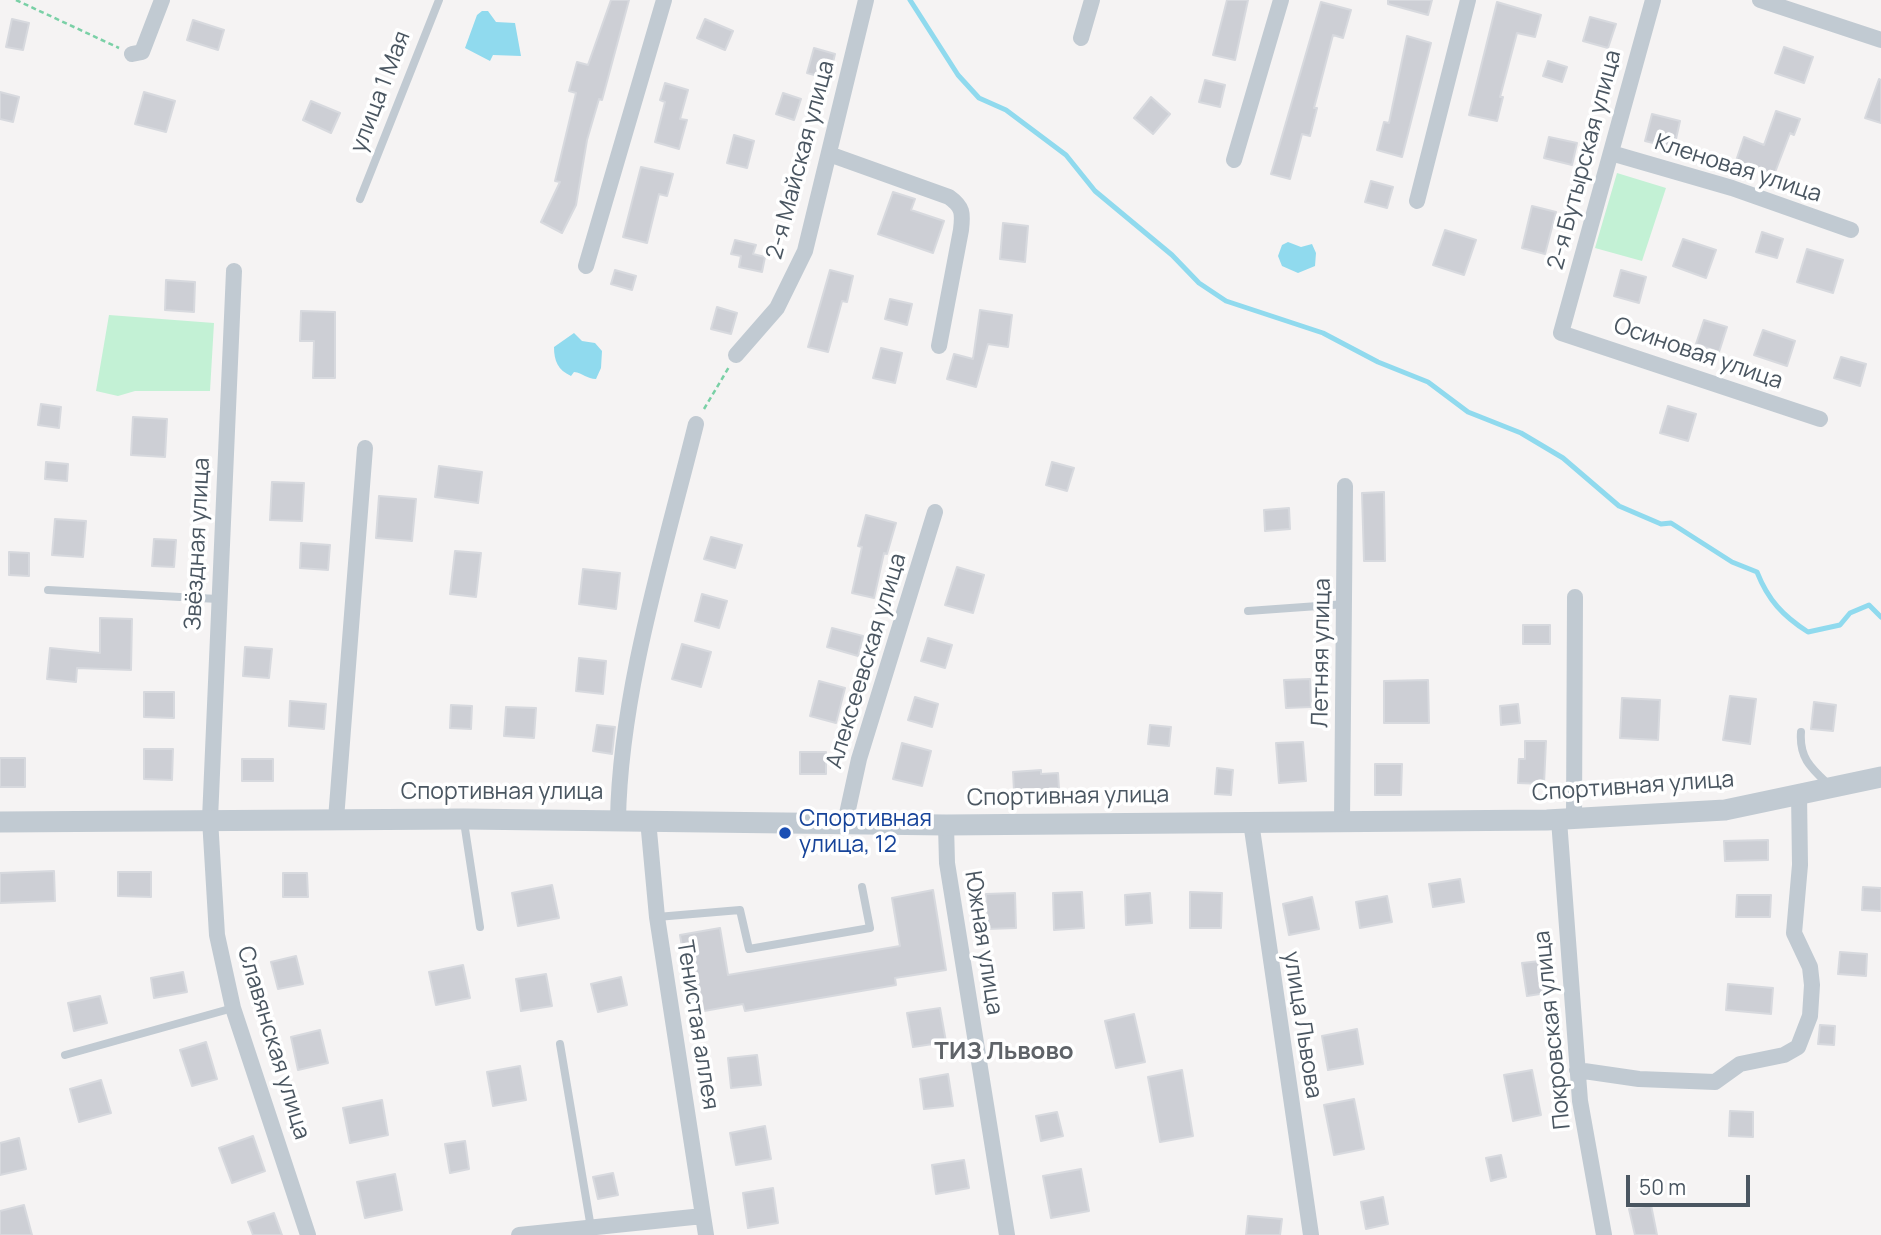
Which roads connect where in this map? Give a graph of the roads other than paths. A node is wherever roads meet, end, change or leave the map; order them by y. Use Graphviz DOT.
graph roads {
  1 [pos="162,0"];
  2 [pos="439,0"];
  3 [pos="664,0"];
  4 [pos="866,0"];
  5 [pos="1092,0"];
  6 [pos="1281,0"];
  7 [pos="1468,0"];
  8 [pos="1653,0"];
  9 [pos="1760,0"];
  10 [pos="1081,38"];
  11 [pos="1881,40"];
  12 [pos="132,54"];
  13 [pos="1611,153"];
  14 [pos="829,154"];
  15 [pos="1234,160"];
  16 [pos="360,199"];
  17 [pos="1417,201"];
  18 [pos="1851,230"];
  19 [pos="586,266"];
  20 [pos="234,271"];
  21 [pos="1561,333"];
  22 [pos="939,346"];
  23 [pos="736,355"];
  24 [pos="1820,419"];
  25 [pos="696,424"];
  26 [pos="365,447"];
  27 [pos="1345,486"];
  28 [pos="935,512"];
  29 [pos="48,590"];
  30 [pos="1575,597"];
  31 [pos="218,599"];
  32 [pos="1346,604"];
  33 [pos="1248,611"];
  34 [pos="1801,732"];
  35 [pos="1881,776"];
  36 [pos="1830,786"];
  37 [pos="1799,793"];
  38 [pos="210,819"];
  39 [pos="336,819"];
  40 [pos="464,819"];
  41 [pos="1566,819"];
  42 [pos="618,820"];
  43 [pos="648,821"];
  44 [pos="1342,821"];
  45 [pos="0,822"];
  46 [pos="1251,822"];
  47 [pos="845,824"];
  48 [pos="946,825"];
  49 [pos="862,887"];
  50 [pos="657,917"];
  51 [pos="480,927"];
  52 [pos="233,1008"];
  53 [pos="560,1044"];
  54 [pos="65,1055"];
  55 [pos="1577,1070"];
  56 [pos="703,1216"];
  57 [pos="591,1228"];
  58 [pos="308,1235"];
  59 [pos="519,1235"];
  60 [pos="706,1235"];
  61 [pos="1007,1235"];
  62 [pos="1311,1235"];
  63 [pos="1604,1235"];
  1 -- 12 [label="street"];
  2 -- 16 [label="lane, улица 1 Мая"];
  3 -- 19 [label="street"];
  4 -- 14 [label="street, 2-я Майская улица"];
  5 -- 10 [label="street"];
  6 -- 15 [label="street"];
  7 -- 17 [label="street"];
  8 -- 13 [label="street, 2-я Бутырская улица"];
  9 -- 11 [label="street"];
  13 -- 18 [label="street, Кленовая улица"];
  13 -- 21 [label="street, 2-я Бутырская улица"];
  14 -- 22 [label="street"];
  14 -- 23 [label="street, 2-я Майская улица"];
  20 -- 31 [label="street, Звёздная улица"];
  21 -- 24 [label="street, Осиновая улица"];
  25 -- 42 [label="street"];
  26 -- 39 [label="street"];
  27 -- 32 [label="street, Летняя улица"];
  28 -- 47 [label="street, Алексеевская улица"];
  29 -- 31 [label="lane"];
  30 -- 41 [label="street, Покровская улица"];
  31 -- 38 [label="street, Звёздная улица"];
  32 -- 33 [label="lane"];
  32 -- 44 [label="street, Летняя улица"];
  34 -- 36 [label="lane"];
  35 -- 36 [label="street, Спортивная улица"];
  36 -- 37 [label="street, Спортивная улица"];
  37 -- 41 [label="street, Спортивная улица"];
  37 -- 55 [label="street"];
  38 -- 39 [label="street, Спортивная улица"];
  38 -- 45 [label="street, Спортивная улица"];
  38 -- 52 [label="street, Славянская улица"];
  39 -- 40 [label="street, Спортивная улица"];
  40 -- 42 [label="street, Спортивная улица"];
  40 -- 51 [label="lane"];
  41 -- 44 [label="street, Спортивная улица"];
  41 -- 55 [label="street, Покровская улица"];
  42 -- 43 [label="street, Спортивная улица"];
  43 -- 47 [label="street, Спортивная улица"];
  43 -- 50 [label="street, Тенистая аллея"];
  44 -- 46 [label="street, Спортивная улица"];
  46 -- 48 [label="street, Спортивная улица"];
  46 -- 62 [label="street, улица Львова"];
  47 -- 48 [label="street, Спортивная улица"];
  48 -- 61 [label="street, Южная улица"];
  49 -- 50 [label="lane"];
  50 -- 56 [label="street, Тенистая аллея"];
  52 -- 54 [label="lane"];
  52 -- 58 [label="street, Славянская улица"];
  53 -- 57 [label="lane"];
  55 -- 63 [label="street, Покровская улица"];
  56 -- 57 [label="street"];
  56 -- 60 [label="street, Тенистая аллея"];
  57 -- 59 [label="street"];
}
